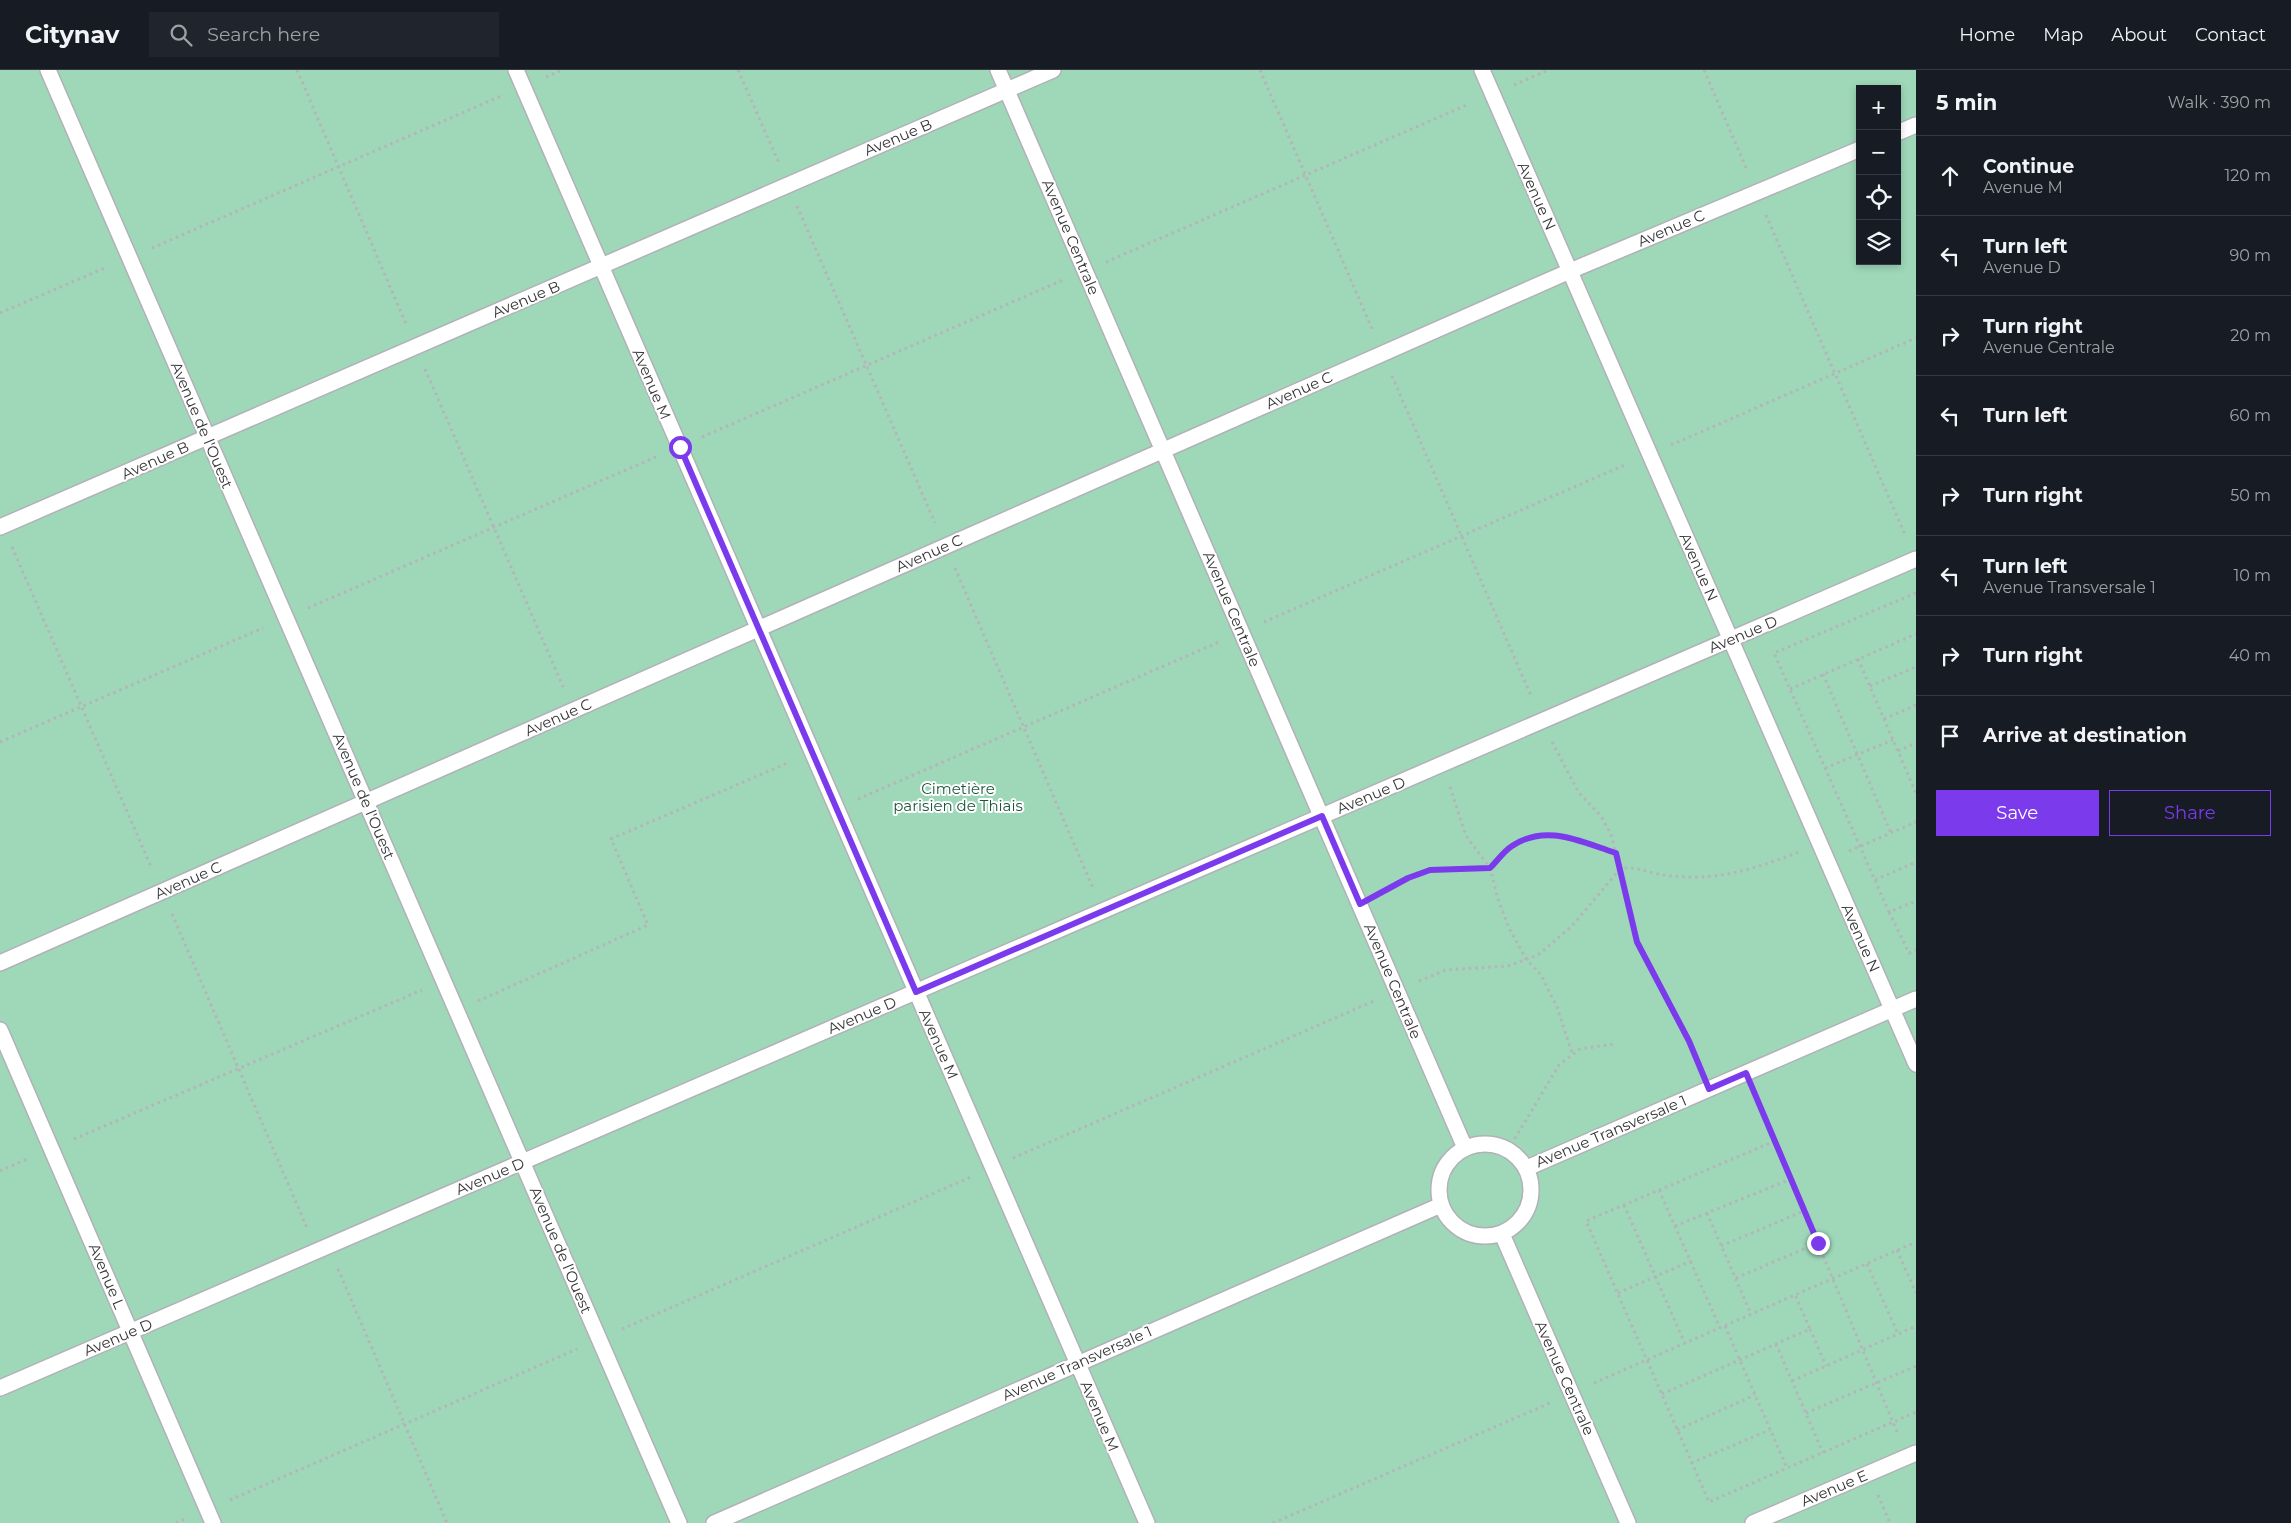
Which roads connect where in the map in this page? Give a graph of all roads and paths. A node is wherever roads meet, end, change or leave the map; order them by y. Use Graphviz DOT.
graph roads {
  1 [pos="48,70"];
  2 [pos="297,70"];
  3 [pos="516,70"];
  4 [pos="562,70"];
  5 [pos="738,70"];
  6 [pos="998,70"];
  7 [pos="1053,70"];
  8 [pos="1260,70"];
  9 [pos="1482,70"];
  10 [pos="1548,70"];
  11 [pos="1704,70"];
  12 [pos="523,87"];
  13 [pos="1007,90"];
  14 [pos="1493,94"];
  15 [pos="1916,125"];
  16 [pos="1901,131"];
  17 [pos="1856,151"];
  18 [pos="338,167"];
  19 [pos="1305,175"];
  20 [pos="788,185"];
  21 [pos="1756,192"];
  22 [pos="129,258"];
  23 [pos="601,266"];
  24 [pos="1085,271"];
  25 [pos="1570,271"];
  26 [pos="0,313"];
  27 [pos="1916,338"];
  28 [pos="416,346"];
  29 [pos="1382,353"];
  30 [pos="867,366"];
  31 [pos="1835,373"];
  32 [pos="207,437"];
  33 [pos="680,447"];
  34 [pos="1163,450"];
  35 [pos="1650,454"];
  36 [pos="0,527"];
  37 [pos="494,528"];
  38 [pos="1462,536"];
  39 [pos="945,546"];
  40 [pos="1916,559"];
  41 [pos="1916,593"];
  42 [pos="286,618"];
  43 [pos="758,629"];
  44 [pos="1242,632"];
  45 [pos="1916,634"];
  46 [pos="1731,640"];
  47 [pos="1858,659"];
  48 [pos="1916,667"];
  49 [pos="1823,674"];
  50 [pos="1870,686"];
  51 [pos="1790,689"];
  52 [pos="1916,705"];
  53 [pos="573,710"];
  54 [pos="1884,719"];
  55 [pos="1542,721"];
  56 [pos="1023,727"];
  57 [pos="1893,740"];
  58 [pos="0,742"];
  59 [pos="1916,743"];
  60 [pos="1898,751"];
  61 [pos="812,752"];
  62 [pos="1858,755"];
  63 [pos="1442,764"];
  64 [pos="1825,768"];
  65 [pos="1915,786"];
  66 [pos="1916,793"];
  67 [pos="366,802"];
  68 [pos="837,809"];
  69 [pos="1322,816"];
  70 [pos="1916,822"];
  71 [pos="1891,833"];
  72 [pos="1820,844"];
  73 [pos="1860,846"];
  74 [pos="1616,853"];
  75 [pos="1828,860"];
  76 [pos="1916,862"];
  77 [pos="1490,868"];
  78 [pos="1620,869"];
  79 [pos="1875,880"];
  80 [pos="1916,901"];
  81 [pos="1360,904"];
  82 [pos="1103,911"];
  83 [pos="1889,912"];
  84 [pos="1916,950"];
  85 [pos="1526,959"];
  86 [pos="0,963"];
  87 [pos="444,981"];
  88 [pos="1397,991"];
  89 [pos="916,992"];
  90 [pos="1916,999"];
  91 [pos="1892,1009"];
  92 [pos="456,1011"];
  93 [pos="0,1030"];
  94 [pos="1614,1044"];
  95 [pos="1572,1053"];
  96 [pos="1916,1064"];
  97 [pos="1746,1073"];
  98 [pos="1709,1089"];
  99 [pos="1775,1140"];
  100 [pos="1465,1148"];
  101 [pos="51,1149"];
  102 [pos="1508,1150"];
  103 [pos="522,1162"];
  104 [pos="993,1167"];
  105 [pos="1527,1168"];
  106 [pos="0,1171"];
  107 [pos="1791,1179"];
  108 [pos="1659,1190"];
  109 [pos="1441,1205"];
  110 [pos="1624,1205"];
  111 [pos="1804,1211"];
  112 [pos="1707,1213"];
  113 [pos="1675,1226"];
  114 [pos="1502,1234"];
  115 [pos="1818,1243"];
  116 [pos="328,1246"];
  117 [pos="1722,1246"];
  118 [pos="1897,1250"];
  119 [pos="1691,1261"];
  120 [pos="1867,1264"];
  121 [pos="1655,1276"];
  122 [pos="1736,1278"];
  123 [pos="1914,1285"];
  124 [pos="1618,1293"];
  125 [pos="1916,1293"];
  126 [pos="1795,1295"];
  127 [pos="1751,1314"];
  128 [pos="1725,1326"];
  129 [pos="1916,1326"];
  130 [pos="1720,1328"];
  131 [pos="1810,1329"];
  132 [pos="131,1332"];
  133 [pos="1898,1334"];
  134 [pos="599,1339"];
  135 [pos="1685,1344"];
  136 [pos="1776,1344"];
  137 [pos="1862,1350"];
  138 [pos="1740,1359"];
  139 [pos="1078,1363"];
  140 [pos="1826,1366"];
  141 [pos="1916,1366"];
  142 [pos="1792,1381"];
  143 [pos="1877,1383"];
  144 [pos="0,1388"];
  145 [pos="1662,1394"];
  146 [pos="1755,1395"];
  147 [pos="1916,1412"];
  148 [pos="1806,1413"];
  149 [pos="1893,1422"];
  150 [pos="405,1424"];
  151 [pos="1677,1430"];
  152 [pos="1770,1430"];
  153 [pos="1823,1453"];
  154 [pos="1912,1455"];
  155 [pos="1692,1463"];
  156 [pos="1787,1468"];
  157 [pos="211,1516"];
  158 [pos="176,1523"];
  159 [pos="447,1523"];
  160 [pos="679,1523"];
  161 [pos="714,1523"];
  162 [pos="1147,1523"];
  163 [pos="1628,1523"];
  164 [pos="1753,1523"];
  1 -- 22 [label="lane, Avenue de l'Ouest"];
  2 -- 18 [label="path"];
  3 -- 12 [label="lane, Avenue M"];
  4 -- 12 [label="path"];
  5 -- 20 [label="path"];
  6 -- 13 [label="lane, Avenue Centrale"];
  7 -- 13 [label="lane, Avenue B"];
  8 -- 19 [label="path"];
  9 -- 14 [label="lane, Avenue N"];
  10 -- 14 [label="path"];
  11 -- 21 [label="path"];
  12 -- 18 [label="path"];
  12 -- 23 [label="lane, Avenue M"];
  13 -- 20 [label="lane, Avenue B"];
  13 -- 24 [label="lane, Avenue Centrale"];
  14 -- 19 [label="path"];
  14 -- 25 [label="lane, Avenue N"];
  15 -- 16 [label="lane"];
  17 -- 21 [label="lane, Avenue C"];
  18 -- 22 [label="path"];
  18 -- 28 [label="path"];
  19 -- 24 [label="path"];
  19 -- 29 [label="path"];
  20 -- 23 [label="lane, Avenue B"];
  20 -- 30 [label="path"];
  21 -- 25 [label="lane, Avenue C"];
  21 -- 31 [label="path"];
  22 -- 26 [label="path"];
  22 -- 32 [label="lane, Avenue de l'Ouest"];
  23 -- 28 [label="lane, Avenue B"];
  23 -- 33 [label="lane, Avenue M"];
  24 -- 30 [label="path"];
  24 -- 34 [label="lane, Avenue Centrale"];
  25 -- 29 [label="lane, Avenue C"];
  25 -- 35 [label="lane, Avenue N"];
  27 -- 31 [label="path"];
  28 -- 32 [label="lane, Avenue B"];
  28 -- 37 [label="path"];
  29 -- 34 [label="lane, Avenue C"];
  29 -- 38 [label="path"];
  30 -- 33 [label="path"];
  30 -- 39 [label="path"];
  31 -- 35 [label="path"];
  31 -- 40 [label="path"];
  32 -- 36 [label="lane, Avenue B"];
  32 -- 42 [label="lane, Avenue de l'Ouest"];
  33 -- 37 [label="path"];
  33 -- 43 [label="lane, Avenue M"];
  34 -- 39 [label="lane, Avenue C"];
  34 -- 44 [label="lane, Avenue Centrale"];
  35 -- 38 [label="path"];
  35 -- 46 [label="lane, Avenue N"];
  37 -- 42 [label="path"];
  37 -- 53 [label="path"];
  38 -- 44 [label="path"];
  38 -- 55 [label="path"];
  39 -- 43 [label="lane, Avenue C"];
  39 -- 56 [label="path"];
  40 -- 46 [label="lane, Avenue D"];
  41 -- 51 [label="path"];
  42 -- 58 [label="path"];
  42 -- 67 [label="lane, Avenue de l'Ouest"];
  43 -- 53 [label="lane, Avenue C"];
  43 -- 61 [label="lane, Avenue M"];
  44 -- 56 [label="path"];
  44 -- 69 [label="lane, Avenue Centrale"];
  45 -- 47 [label="path"];
  46 -- 55 [label="lane, Avenue D"];
  46 -- 72 [label="lane, Avenue N"];
  47 -- 49 [label="path"];
  47 -- 50 [label="path"];
  48 -- 50 [label="path"];
  49 -- 51 [label="path"];
  49 -- 62 [label="path"];
  50 -- 54 [label="path"];
  51 -- 64 [label="path"];
  52 -- 54 [label="path"];
  53 -- 67 [label="lane, Avenue C"];
  54 -- 57 [label="path"];
  55 -- 63 [label="lane, Avenue D"];
  55 -- 74 [label="path"];
  56 -- 68 [label="path"];
  56 -- 82 [label="path"];
  57 -- 60 [label="path"];
  57 -- 62 [label="path"];
  59 -- 60 [label="path"];
  60 -- 65 [label="path"];
  61 -- 68 [label="lane, Avenue M"];
  61 -- 92 [label="path"];
  62 -- 64 [label="path"];
  62 -- 71 [label="path"];
  63 -- 69 [label="lane, Avenue D"];
  63 -- 77 [label="path"];
  64 -- 73 [label="path"];
  65 -- 66 [label="path"];
  67 -- 86 [label="lane, Avenue C"];
  67 -- 87 [label="lane, Avenue de l'Ouest"];
  68 -- 89 [label="lane, Avenue M"];
  69 -- 81 [label="lane, Avenue Centrale"];
  69 -- 82 [label="lane, Avenue D"];
  70 -- 71 [label="path"];
  71 -- 73 [label="path"];
  72 -- 75 [label="lane, Avenue N"];
  72 -- 78 [label="path"];
  73 -- 75 [label="path"];
  73 -- 79 [label="path"];
  74 -- 77 [label="path"];
  74 -- 78 [label="path"];
  75 -- 91 [label="lane, Avenue N"];
  76 -- 79 [label="path"];
  77 -- 81 [label="path"];
  77 -- 85 [label="path"];
  78 -- 85 [label="path"];
  78 -- 98 [label="path"];
  79 -- 83 [label="path"];
  80 -- 83 [label="path"];
  81 -- 88 [label="lane, Avenue Centrale"];
  82 -- 89 [label="lane, Avenue D"];
  83 -- 84 [label="path"];
  85 -- 88 [label="path"];
  85 -- 95 [label="path"];
  87 -- 92 [label="lane, Avenue de l'Ouest"];
  87 -- 101 [label="path"];
  88 -- 100 [label="lane, Avenue Centrale"];
  88 -- 104 [label="path"];
  89 -- 103 [label="lane, Avenue D"];
  89 -- 104 [label="lane, Avenue M"];
  90 -- 91 [label="lane, Avenue Transversale 1"];
  91 -- 96 [label="lane, Avenue N"];
  91 -- 97 [label="lane, Avenue Transversale 1"];
  92 -- 103 [label="lane, Avenue de l'Ouest"];
  93 -- 101 [label="lane, Avenue L"];
  94 -- 95 [label="path"];
  95 -- 102 [label="path"];
  97 -- 98 [label="lane, Avenue Transversale 1"];
  97 -- 99 [label="path"];
  98 -- 105 [label="lane, Avenue Transversale 1"];
  99 -- 107 [label="path"];
  99 -- 108 [label="path"];
  100 -- 102 [label="lane"];
  100 -- 109 [label="lane"];
  101 -- 106 [label="path"];
  101 -- 132 [label="lane, Avenue L"];
  102 -- 105 [label="lane"];
  103 -- 116 [label="lane, Avenue D"];
  103 -- 134 [label="lane, Avenue de l'Ouest"];
  104 -- 134 [label="path"];
  104 -- 139 [label="lane, Avenue M"];
  105 -- 114 [label="lane"];
  107 -- 111 [label="path"];
  107 -- 112 [label="path"];
  108 -- 110 [label="path"];
  108 -- 113 [label="path"];
  109 -- 114 [label="lane"];
  109 -- 139 [label="lane, Avenue Transversale 1"];
  110 -- 121 [label="path"];
  110 -- 124 [label="path"];
  111 -- 115 [label="path"];
  111 -- 117 [label="path"];
  112 -- 113 [label="path"];
  112 -- 117 [label="path"];
  113 -- 119 [label="path"];
  114 -- 163 [label="lane, Avenue Centrale"];
  115 -- 122 [label="path"];
  115 -- 137 [label="path"];
  116 -- 132 [label="lane, Avenue D"];
  116 -- 150 [label="path"];
  117 -- 122 [label="path"];
  118 -- 123 [label="path"];
  119 -- 121 [label="path"];
  119 -- 130 [label="path"];
  120 -- 133 [label="path"];
  121 -- 124 [label="path"];
  121 -- 135 [label="path"];
  122 -- 127 [label="path"];
  123 -- 125 [label="path"];
  124 -- 145 [label="path"];
  126 -- 131 [label="path"];
  128 -- 138 [label="path"];
  129 -- 133 [label="path"];
  131 -- 136 [label="path"];
  131 -- 140 [label="path"];
  132 -- 144 [label="lane, Avenue D"];
  132 -- 157 [label="lane, Avenue L"];
  133 -- 137 [label="path"];
  134 -- 150 [label="path"];
  134 -- 160 [label="lane, Avenue de l'Ouest"];
  136 -- 138 [label="path"];
  136 -- 142 [label="path"];
  137 -- 140 [label="path"];
  137 -- 143 [label="path"];
  138 -- 145 [label="path"];
  138 -- 146 [label="path"];
  139 -- 161 [label="lane, Avenue Transversale 1"];
  139 -- 162 [label="lane, Avenue M"];
  140 -- 142 [label="path"];
  141 -- 143 [label="path"];
  142 -- 148 [label="path"];
  143 -- 148 [label="path"];
  143 -- 149 [label="path"];
  145 -- 151 [label="path"];
  146 -- 151 [label="path"];
  146 -- 152 [label="path"];
  147 -- 149 [label="path"];
  148 -- 153 [label="path"];
  149 -- 153 [label="path"];
  149 -- 154 [label="path"];
  150 -- 157 [label="path"];
  150 -- 159 [label="path"];
  151 -- 155 [label="path"];
  152 -- 155 [label="path"];
  152 -- 156 [label="path"];
  153 -- 156 [label="path"];
  154 -- 164 [label="lane, Avenue E"];
  155 -- 156 [label="path"];
  157 -- 158 [label="path"];
}
